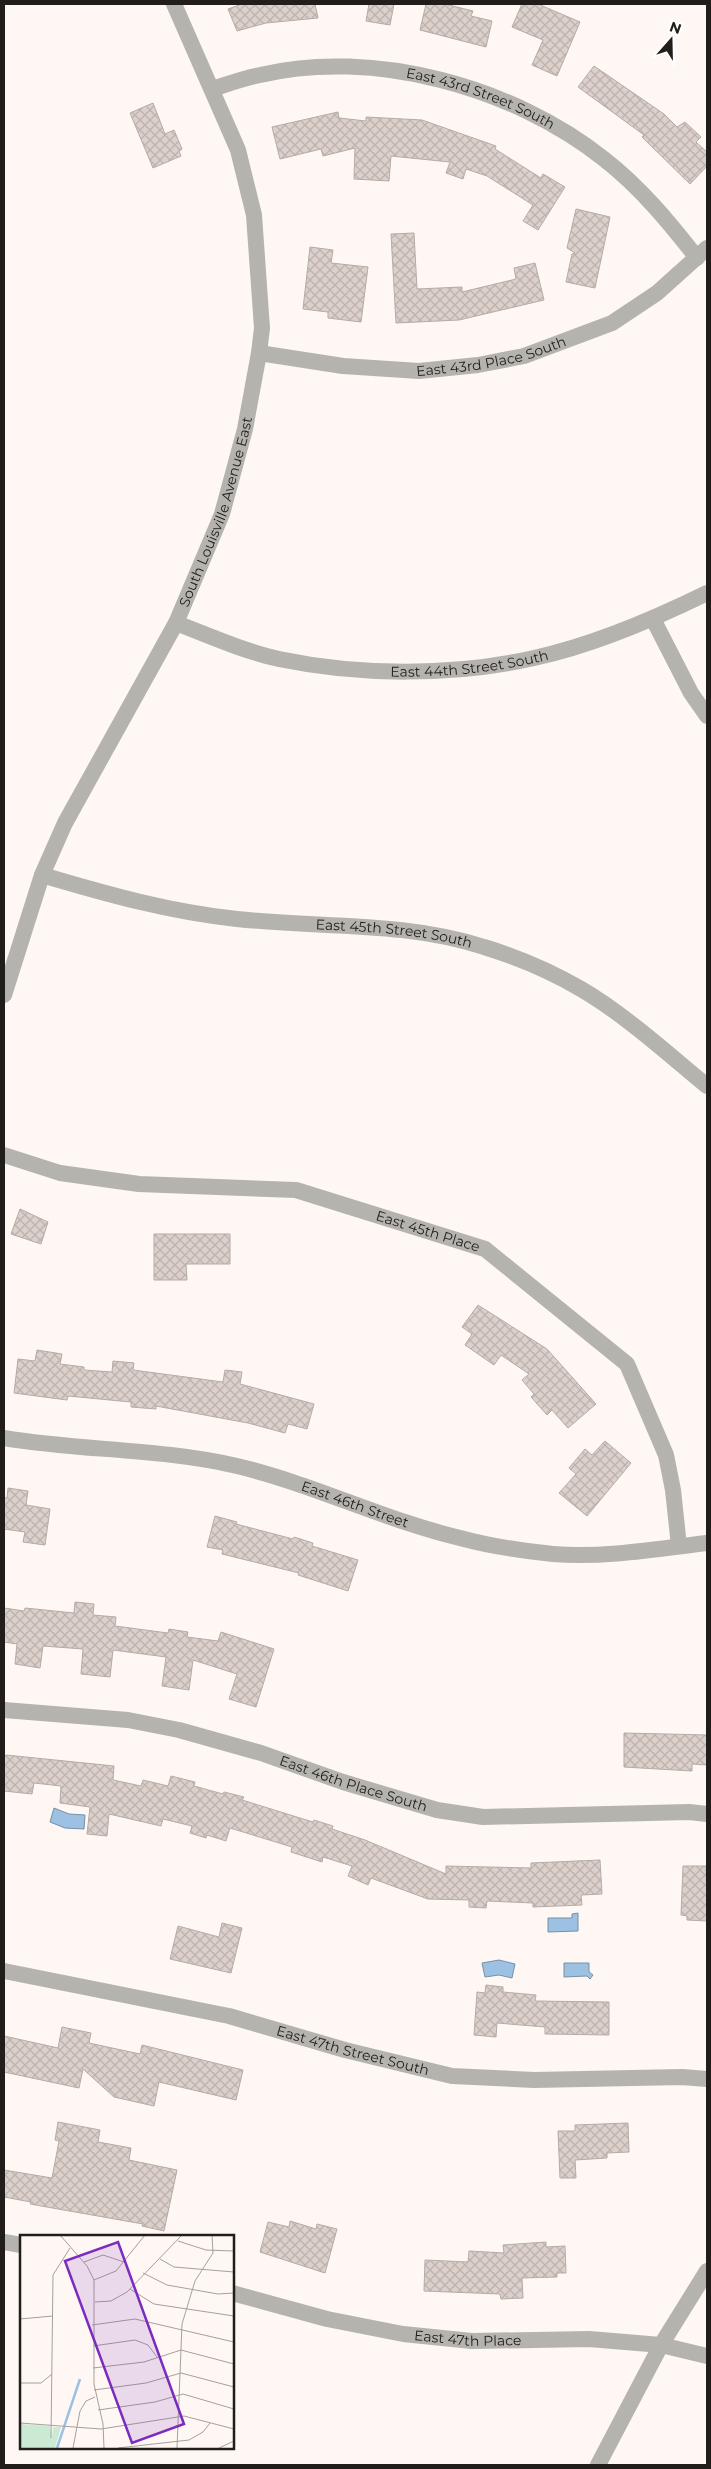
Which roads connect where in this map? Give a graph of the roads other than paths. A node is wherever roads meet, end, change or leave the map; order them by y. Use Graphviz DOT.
graph roads {
  1 [pos="174,4"];
  2 [pos="212,89"];
  3 [pos="702,253"];
  4 [pos="259,353"];
  5 [pos="707,593"];
  6 [pos="653,619"];
  7 [pos="176,623"];
  8 [pos="707,716"];
  9 [pos="42,875"];
  10 [pos="4,995"];
  11 [pos="707,1086"];
  12 [pos="4,1155"];
  13 [pos="4,1438"];
  14 [pos="707,1543"];
  15 [pos="679,1546"];
  16 [pos="4,1710"];
  17 [pos="707,1814"];
  18 [pos="4,1971"];
  19 [pos="707,2079"];
  20 [pos="4,2242"];
  21 [pos="20,2245"];
  22 [pos="707,2271"];
  23 [pos="234,2294"];
  24 [pos="661,2345"];
  25 [pos="707,2356"];
  26 [pos="598,2465"];
  1 -- 2 [label="street, South Louisville Avenue East"];
  2 -- 3 [label="street, East 43rd Street South"];
  2 -- 4 [label="street, South Louisville Avenue East"];
  3 -- 4 [label="street, East 43rd Place South"];
  4 -- 7 [label="street, South Louisville Avenue East"];
  5 -- 6 [label="street, East 44th Street South"];
  6 -- 7 [label="street, East 44th Street South"];
  6 -- 8 [label="street"];
  7 -- 9 [label="street, South Louisville Avenue East"];
  9 -- 10 [label="street, South Louisville Avenue East"];
  9 -- 11 [label="street, East 45th Street South"];
  12 -- 15 [label="street, East 45th Place"];
  13 -- 15 [label="street, East 46th Street"];
  14 -- 15 [label="street, East 46th Street"];
  16 -- 17 [label="street, East 46th Place South"];
  18 -- 19 [label="street, East 47th Street South"];
  20 -- 21 [label="street"];
  22 -- 24 [label="street"];
  23 -- 24 [label="street, East 47th Place"];
  24 -- 25 [label="street, East 47th Place"];
  24 -- 26 [label="street"];
}
